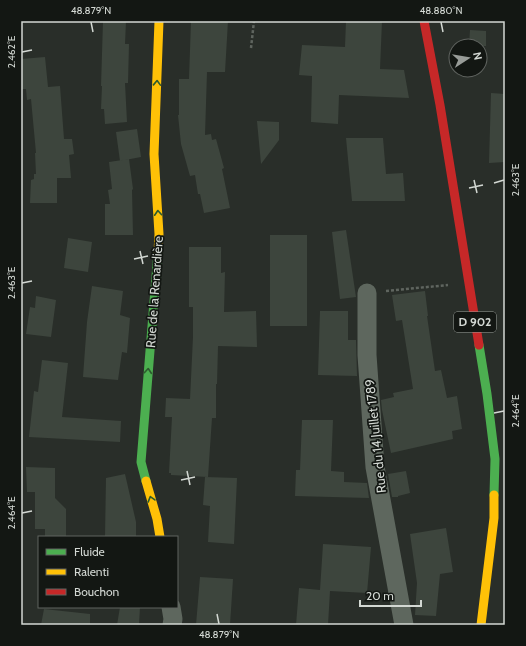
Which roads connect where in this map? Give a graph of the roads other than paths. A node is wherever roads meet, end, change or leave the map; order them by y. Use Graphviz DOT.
graph roads {
  1 [pos="159,21"];
  2 [pos="424,21"];
  3 [pos="367,293"];
  4 [pos="160,536"];
  5 [pos="171,608"];
  6 [pos="172,625"];
  7 [pos="404,625"];
  8 [pos="481,625"];
  4 -- 1 [label="main road, Rue de la Renardière, one-way"];
  2 -- 8 [label="main road, D 902"];
  3 -- 7 [label="street, Rue du 14 Juillet 1789"];
  5 -- 6 [label="street"];
}
